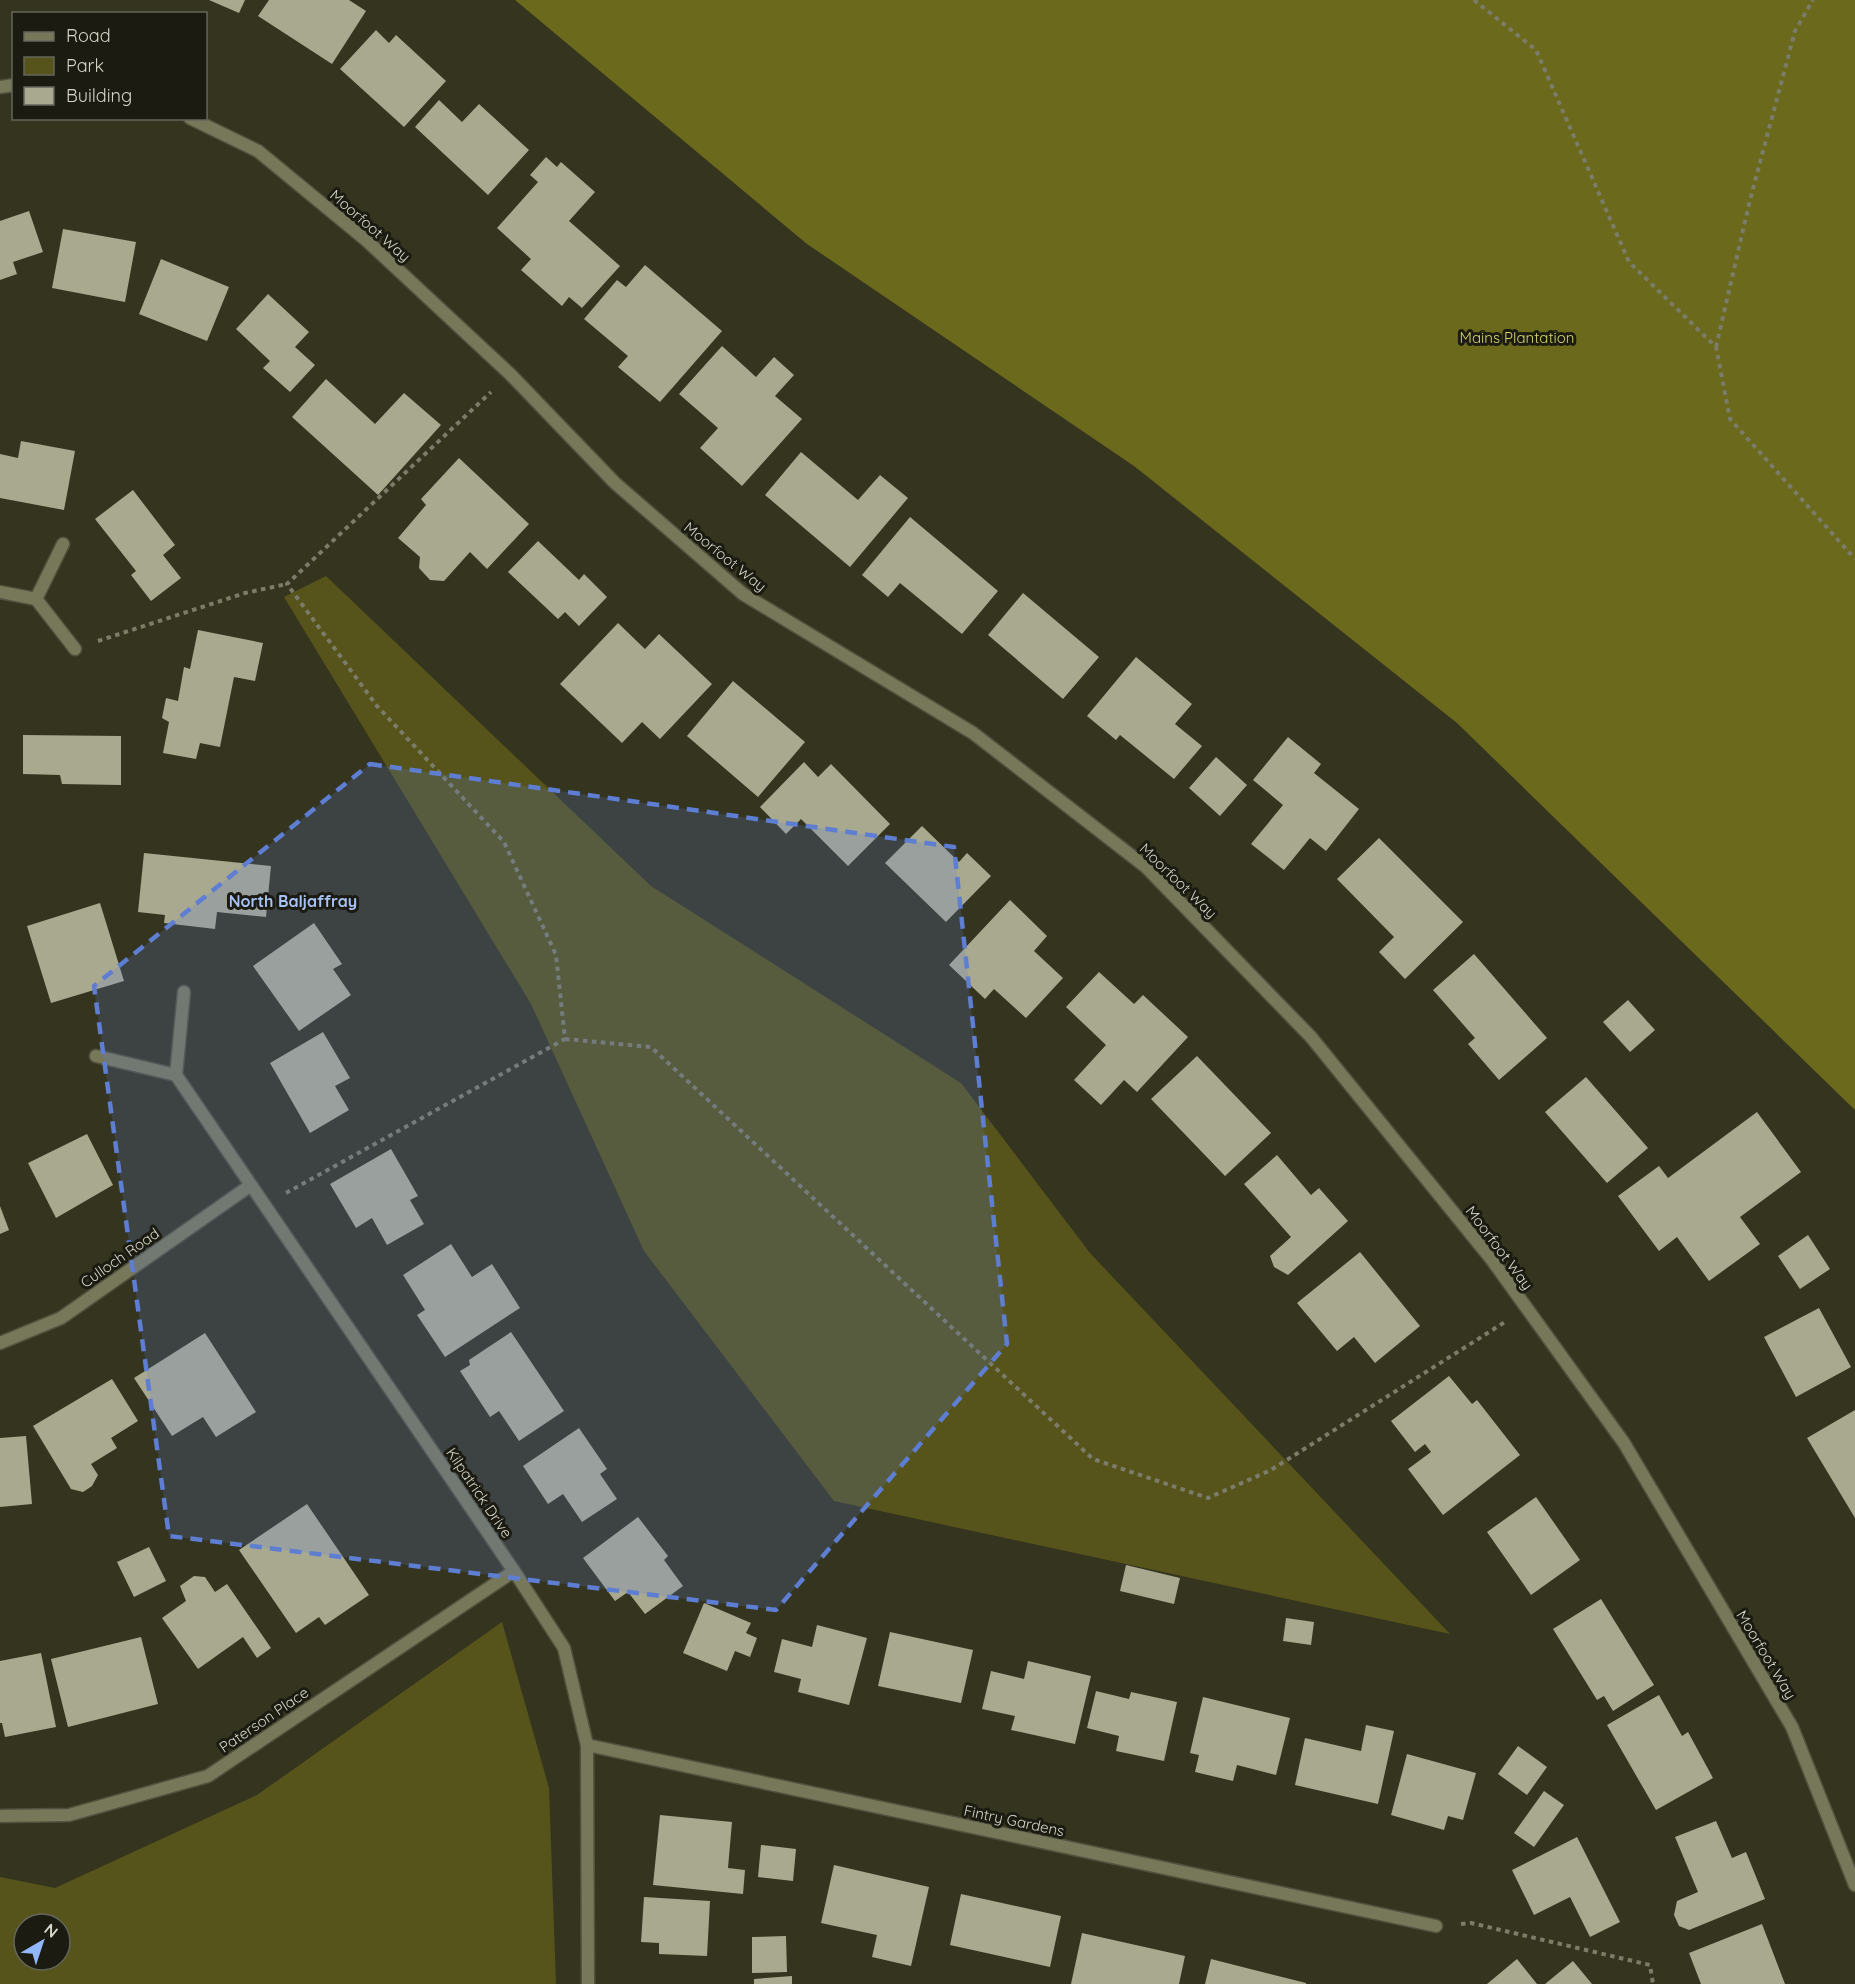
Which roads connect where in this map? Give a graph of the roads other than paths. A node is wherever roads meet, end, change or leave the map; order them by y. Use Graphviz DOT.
graph roads {
  1 [pos="194,120"];
  2 [pos="63,544"];
  3 [pos="0,592"];
  4 [pos="36,599"];
  5 [pos="75,649"];
  6 [pos="184,992"];
  7 [pos="96,1056"];
  8 [pos="177,1075"];
  9 [pos="251,1185"];
  10 [pos="0,1343"];
  11 [pos="514,1571"];
  12 [pos="587,1745"];
  13 [pos="0,1816"];
  14 [pos="1855,1885"];
  15 [pos="1436,1926"];
  16 [pos="588,1984"];
  1 -- 14 [label="street, Moorfoot Way"];
  2 -- 4 [label="street"];
  3 -- 4 [label="street"];
  4 -- 5 [label="street"];
  6 -- 8 [label="street"];
  7 -- 8 [label="street"];
  8 -- 9 [label="street, Kilpatrick Drive"];
  9 -- 10 [label="street, Culloch Road"];
  9 -- 11 [label="street, Kilpatrick Drive"];
  11 -- 12 [label="street, Kilpatrick Drive"];
  11 -- 13 [label="street, Paterson Place"];
  12 -- 15 [label="street, Fintry Gardens"];
  12 -- 16 [label="street, Kilpatrick Drive"];
}
